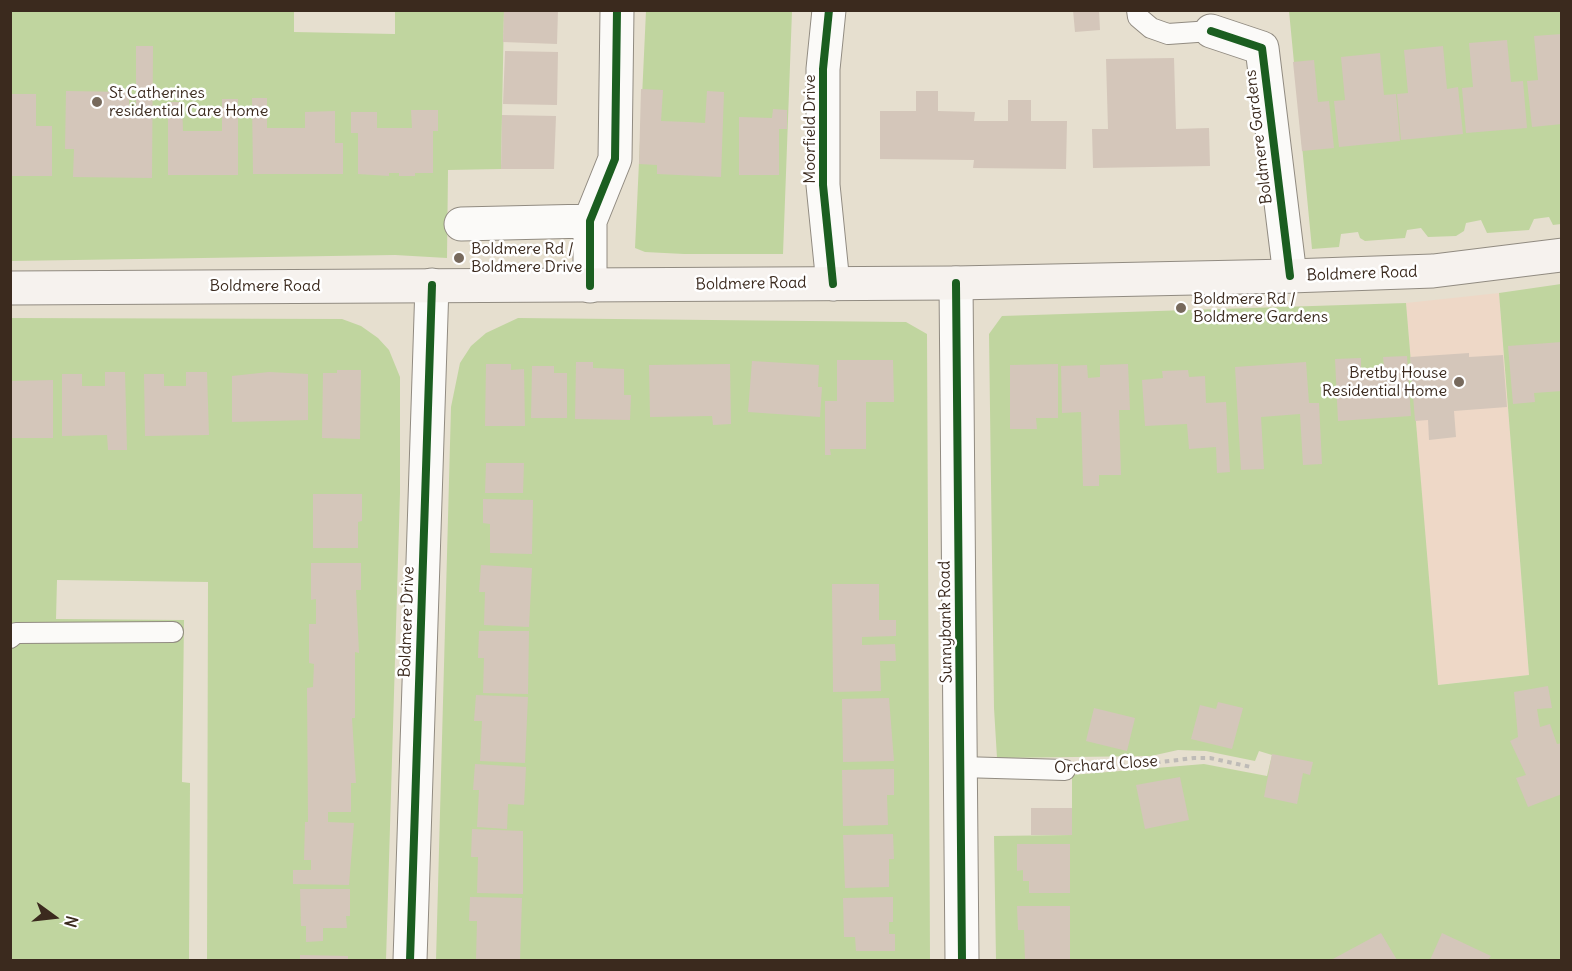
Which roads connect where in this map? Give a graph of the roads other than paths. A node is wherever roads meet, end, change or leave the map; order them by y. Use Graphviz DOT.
graph roads {
  1 [pos="617,10"];
  2 [pos="829,10"];
  3 [pos="1137,10"];
  4 [pos="1212,31"];
  5 [pos="590,221"];
  6 [pos="461,224"];
  7 [pos="1562,255"];
  8 [pos="1290,276"];
  9 [pos="956,283"];
  10 [pos="833,284"];
  11 [pos="432,285"];
  12 [pos="590,286"];
  13 [pos="10,288"];
  14 [pos="173,632"];
  15 [pos="10,638"];
  16 [pos="961,767"];
  17 [pos="1065,770"];
  18 [pos="410,960"];
  19 [pos="962,960"];
  1 -- 5 [label="street"];
  2 -- 10 [label="street, Moorfield Drive"];
  3 -- 4 [label="lane"];
  4 -- 8 [label="street, Boldmere Gardens"];
  5 -- 6 [label="street"];
  5 -- 12 [label="street"];
  7 -- 8 [label="main road, Boldmere Road"];
  8 -- 9 [label="main road, Boldmere Road"];
  9 -- 10 [label="main road, Boldmere Road"];
  9 -- 16 [label="street, Sunnybank Road"];
  10 -- 12 [label="main road, Boldmere Road"];
  11 -- 12 [label="main road, Boldmere Road"];
  11 -- 13 [label="main road, Boldmere Road"];
  11 -- 18 [label="street, Boldmere Drive"];
  14 -- 15 [label="lane"];
  16 -- 17 [label="lane, Orchard Close"];
  16 -- 19 [label="street, Sunnybank Road"];
}
